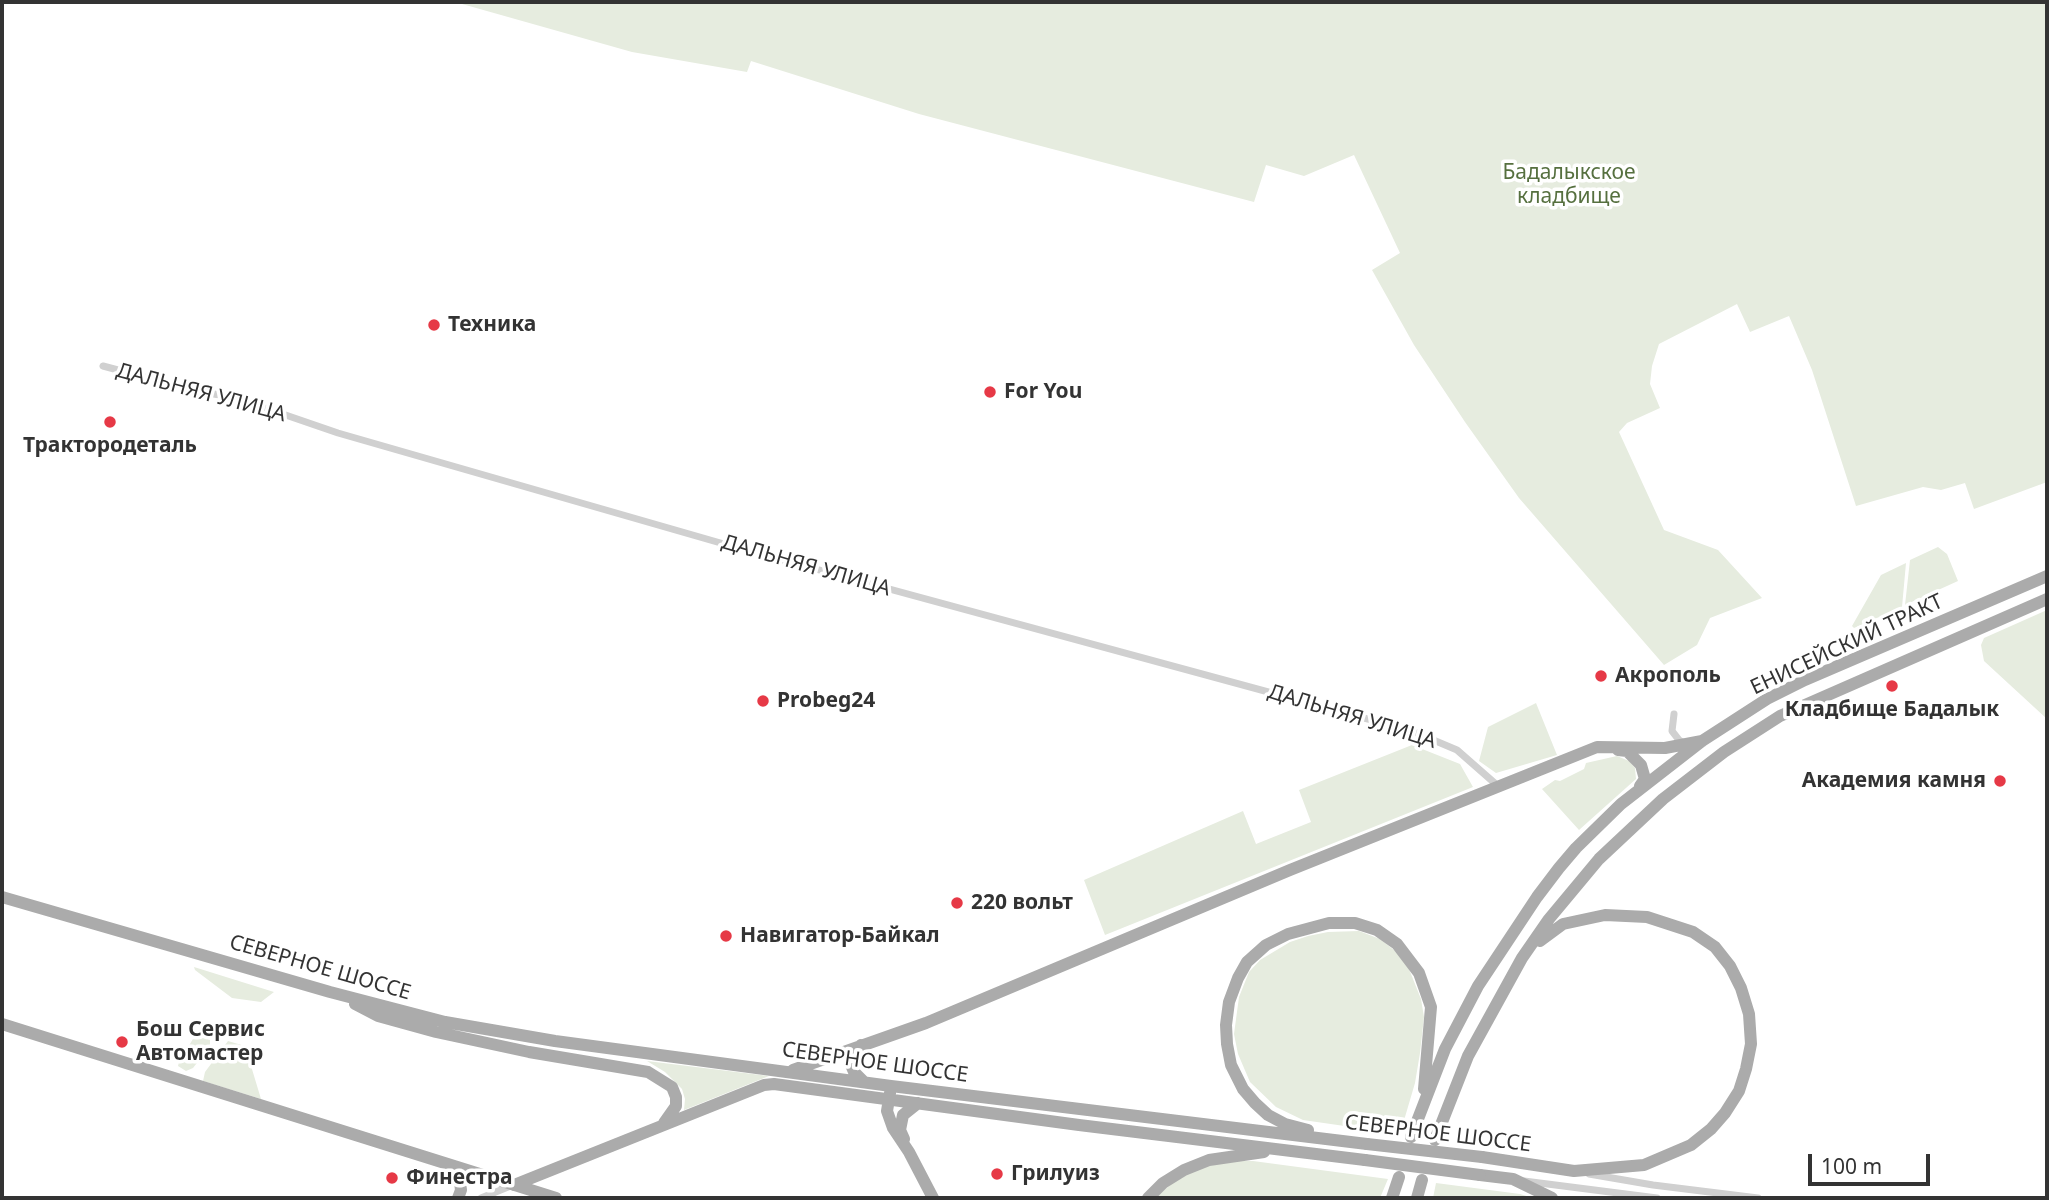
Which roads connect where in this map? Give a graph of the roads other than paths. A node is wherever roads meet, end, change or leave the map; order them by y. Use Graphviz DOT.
graph roads {
  1 [pos="103,366"];
  2 [pos="2047,576"];
  3 [pos="2047,599"];
  4 [pos="1846,663"];
  5 [pos="1854,683"];
  6 [pos="1674,714"];
  7 [pos="1702,741"];
  8 [pos="1688,744"];
  9 [pos="1597,747"];
  10 [pos="1499,786"];
  11 [pos="1637,790"];
  12 [pos="2,897"];
  13 [pos="1522,958"];
  14 [pos="330,992"];
  15 [pos="2,1024"];
  16 [pos="861,1045"];
  17 [pos="790,1071"];
  18 [pos="864,1082"];
  19 [pos="891,1086"];
  20 [pos="889,1100"];
  21 [pos="918,1103"];
  22 [pos="1422,1105"];
  23 [pos="662,1125"];
  24 [pos="1411,1137"];
  25 [pos="1435,1140"];
  26 [pos="1353,1142"];
  27 [pos="1281,1150"];
  28 [pos="909,1152"];
  29 [pos="445,1161"];
  30 [pos="1574,1171"];
  31 [pos="1399,1177"];
  32 [pos="1513,1179"];
  33 [pos="1422,1180"];
  34 [pos="514,1185"];
  35 [pos="931,1194"];
  36 [pos="458,1198"];
  37 [pos="481,1198"];
  38 [pos="556,1198"];
  39 [pos="1148,1198"];
  40 [pos="1392,1198"];
  41 [pos="1417,1198"];
  42 [pos="1552,1198"];
  43 [pos="1657,1198"];
  44 [pos="1758,1198"];
  1 -- 10 [label="street, ДАЛЬНЯЯ УЛИЦА"];
  2 -- 4 [label="main road, ЕНИСЕЙСКИЙ ТРАКТ"];
  3 -- 5 [label="main road, ЕНИСЕЙСКИЙ ТРАКТ"];
  4 -- 5 [label="main road"];
  4 -- 7 [label="main road, ЕНИСЕЙСКИЙ ТРАКТ"];
  5 -- 13 [label="main road, ЕНИСЕЙСКИЙ ТРАКТ"];
  6 -- 8 [label="street"];
  7 -- 8 [label="main road"];
  7 -- 11 [label="main road, ЕНИСЕЙСКИЙ ТРАКТ"];
  8 -- 9 [label="main road"];
  9 -- 10 [label="main road"];
  9 -- 11 [label="main road"];
  10 -- 16 [label="main road"];
  11 -- 22 [label="main road, ЕНИСЕЙСКИЙ ТРАКТ"];
  12 -- 14 [label="main road, СЕВЕРНОЕ ШОССЕ"];
  13 -- 25 [label="main road, ЕНИСЕЙСКИЙ ТРАКТ"];
  13 -- 30 [label="main road"];
  14 -- 17 [label="main road, СЕВЕРНОЕ ШОССЕ"];
  14 -- 23 [label="main road"];
  15 -- 29 [label="main road"];
  16 -- 17 [label="main road"];
  16 -- 18 [label="main road"];
  17 -- 18 [label="main road, СЕВЕРНОЕ ШОССЕ"];
  18 -- 19 [label="main road, СЕВЕРНОЕ ШОССЕ"];
  19 -- 20 [label="main road"];
  19 -- 26 [label="main road, СЕВЕРНОЕ ШОССЕ"];
  20 -- 21 [label="main road, СЕВЕРНОЕ ШОССЕ"];
  20 -- 23 [label="main road, СЕВЕРНОЕ ШОССЕ"];
  20 -- 28 [label="main road"];
  21 -- 27 [label="main road, СЕВЕРНОЕ ШОССЕ"];
  21 -- 28 [label="main road"];
  22 -- 24 [label="main road, ЕНИСЕЙСКИЙ ТРАКТ"];
  22 -- 26 [label="main road"];
  23 -- 34 [label="main road, СЕВЕРНОЕ ШОССЕ"];
  26 -- 30 [label="main road, СЕВЕРНОЕ ШОССЕ, bridge"];
  27 -- 32 [label="main road, СЕВЕРНОЕ ШОССЕ, bridge"];
  27 -- 39 [label="main road"];
  28 -- 35 [label="main road"];
  29 -- 34 [label="main road"];
  29 -- 36 [label="main road"];
  30 -- 44 [label="street, СЕВЕРНОЕ ШОССЕ"];
  31 -- 40 [label="main road"];
  32 -- 42 [label="main road"];
  32 -- 43 [label="street, СЕВЕРНОЕ ШОССЕ"];
  33 -- 41 [label="main road"];
  34 -- 37 [label="street"];
  34 -- 38 [label="main road"];
}
